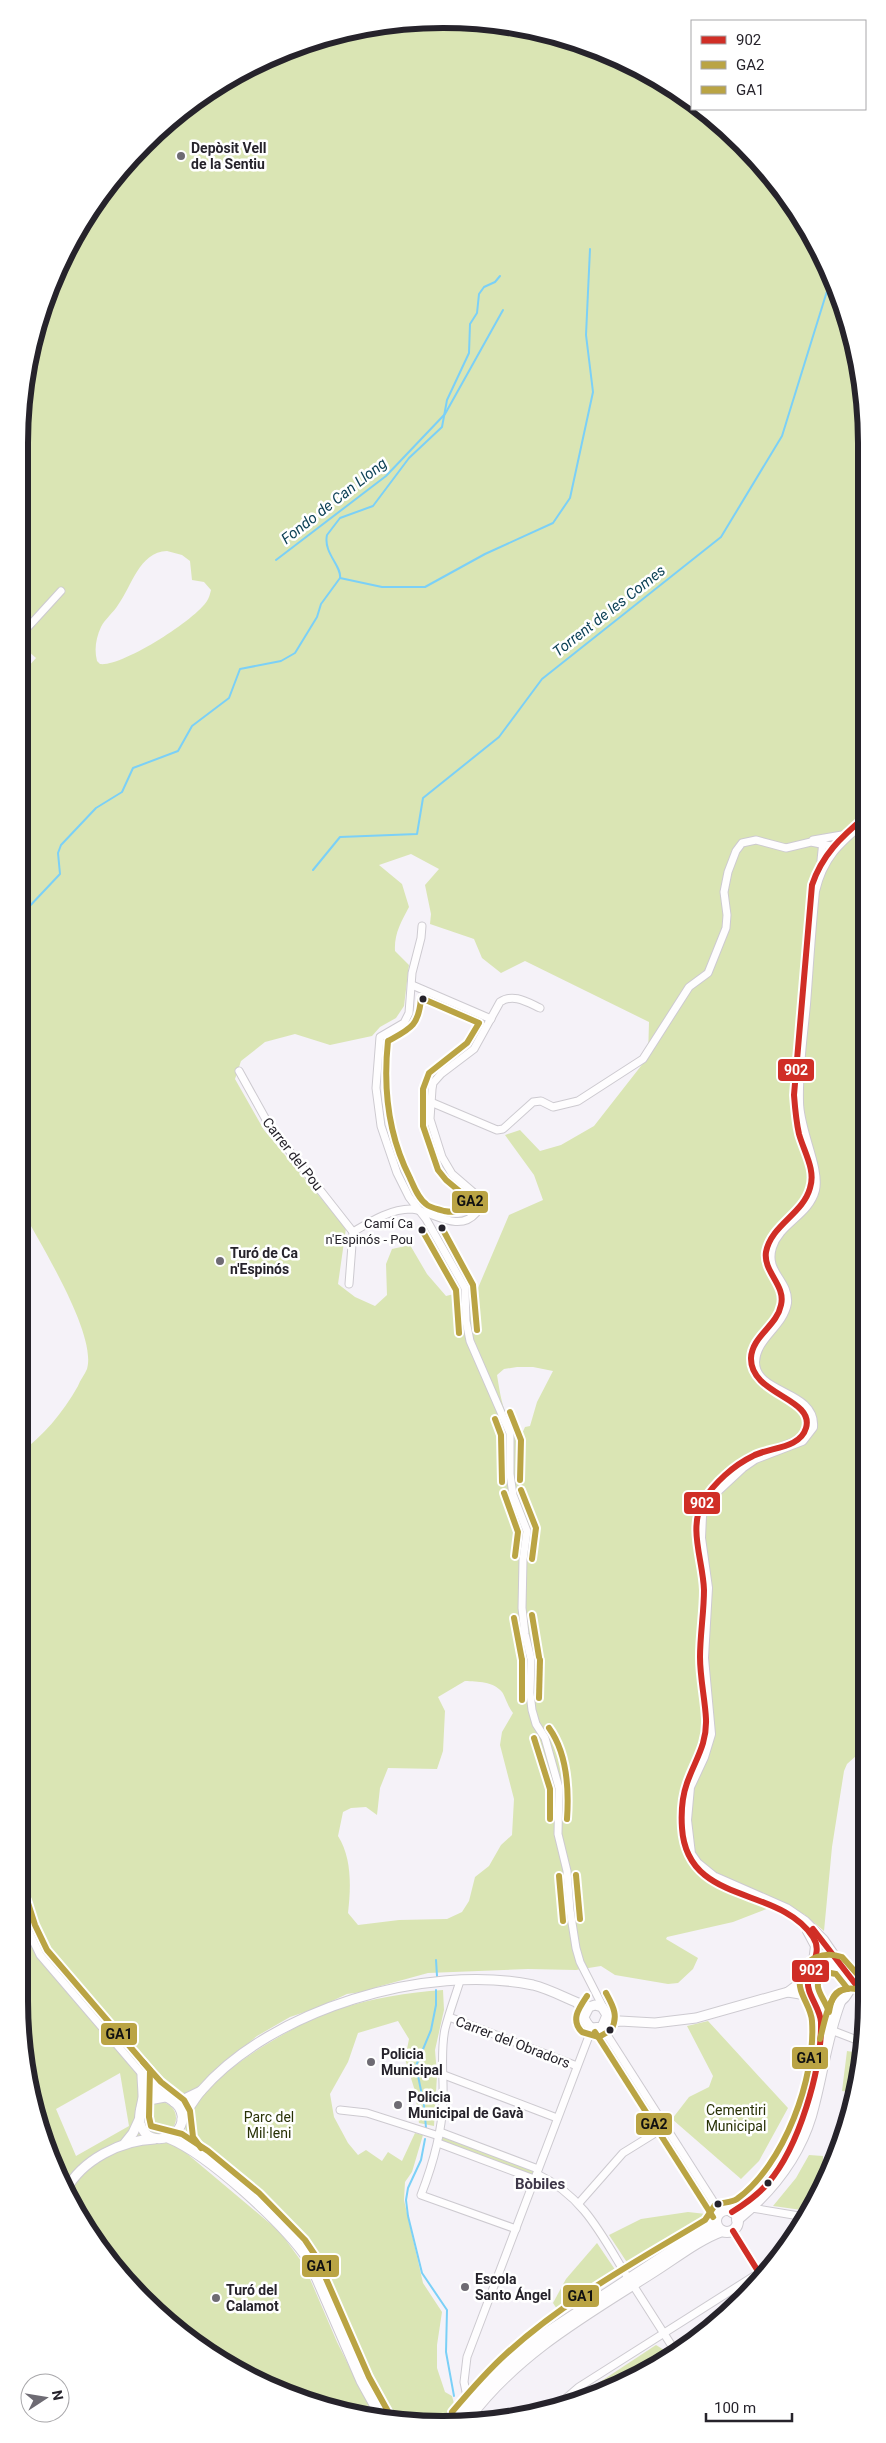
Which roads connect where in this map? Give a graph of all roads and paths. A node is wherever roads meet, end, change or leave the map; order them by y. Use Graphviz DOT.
graph roads {
  1 [pos="61,591"];
  2 [pos="28,628"];
  3 [pos="858,823"];
  4 [pos="858,823"];
  5 [pos="829,844"];
  6 [pos="422,926"];
  7 [pos="412,985"];
  8 [pos="540,1008"];
  9 [pos="490,1019"];
  10 [pos="239,1071"];
  11 [pos="433,1103"];
  12 [pos="423,1213"];
  13 [pos="353,1232"];
  14 [pos="350,1284"];
  15 [pos="28,1930"];
  16 [pos="843,1968"];
  17 [pos="811,1973"];
  18 [pos="849,1978"];
  19 [pos="460,1981"];
  20 [pos="858,1984"];
  21 [pos="788,1992"];
  22 [pos="597,1994"];
  23 [pos="814,1998"];
  24 [pos="858,1998"];
  25 [pos="842,2000"];
  26 [pos="578,2004"];
  27 [pos="590,2007"];
  28 [pos="449,2017"];
  29 [pos="584,2017"];
  30 [pos="602,2021"];
  31 [pos="831,2030"];
  32 [pos="857,2040"];
  33 [pos="578,2066"];
  34 [pos="142,2074"];
  35 [pos="444,2075"];
  36 [pos="201,2091"];
  37 [pos="171,2100"];
  38 [pos="141,2110"];
  39 [pos="340,2110"];
  40 [pos="558,2118"];
  41 [pos="139,2120"];
  42 [pos="181,2122"];
  43 [pos="665,2127"];
  44 [pos="439,2137"];
  45 [pos="168,2138"];
  46 [pos="155,2139"];
  47 [pos="125,2143"];
  48 [pos="189,2148"];
  49 [pos="536,2174"];
  50 [pos="70,2183"];
  51 [pos="579,2203"];
  52 [pos="752,2208"];
  53 [pos="735,2216"];
  54 [pos="798,2216"];
  55 [pos="718,2217"];
  56 [pos="516,2229"];
  57 [pos="727,2231"];
  58 [pos="757,2271"];
  59 [pos="631,2282"];
  60 [pos="747,2283"];
  61 [pos="664,2333"];
  62 [pos="672,2346"];
  63 [pos="569,2395"];
  64 [pos="469,2406"];
  65 [pos="377,2410"];
  66 [pos="462,2415"];
  67 [pos="472,2415"];
  1 -- 2 [label="street"];
  3 -- 5 [label="main road"];
  4 -- 5 [label="main road"];
  5 -- 11 [label="street"];
  5 -- 16 [label="main road"];
  5 -- 17 [label="main road"];
  6 -- 7 [label="street"];
  7 -- 9 [label="street"];
  7 -- 12 [label="street"];
  8 -- 9 [label="street"];
  9 -- 11 [label="street"];
  10 -- 13 [label="street, Carrer del Pou"];
  11 -- 12 [label="street"];
  12 -- 13 [label="street"];
  12 -- 22 [label="street"];
  13 -- 14 [label="street"];
  15 -- 34 [label="street"];
  16 -- 17 [label="main road"];
  16 -- 18 [label="main road"];
  17 -- 21 [label="street"];
  17 -- 23 [label="main road"];
  18 -- 20 [label="main road"];
  18 -- 25 [label="main road"];
  19 -- 26 [label="street"];
  19 -- 28 [label="street"];
  19 -- 36 [label="street"];
  21 -- 23 [label="street"];
  21 -- 30 [label="street"];
  22 -- 27 [label="street"];
  22 -- 30 [label="street"];
  23 -- 25 [label="main road"];
  23 -- 53 [label="main road"];
  24 -- 25 [label="main road"];
  25 -- 31 [label="main road"];
  26 -- 27 [label="street"];
  26 -- 29 [label="street"];
  27 -- 29 [label="street"];
  27 -- 30 [label="street"];
  28 -- 33 [label="street, Carrer del Obradors"];
  28 -- 35 [label="street"];
  29 -- 30 [label="street"];
  30 -- 33 [label="street"];
  30 -- 43 [label="street"];
  31 -- 32 [label="street"];
  31 -- 52 [label="main road"];
  33 -- 40 [label="street"];
  34 -- 37 [label="street"];
  34 -- 38 [label="street"];
  35 -- 40 [label="street"];
  35 -- 44 [label="street"];
  36 -- 37 [label="street"];
  36 -- 42 [label="street"];
  37 -- 38 [label="street"];
  37 -- 42 [label="street"];
  38 -- 41 [label="street"];
  39 -- 44 [label="street"];
  40 -- 49 [label="street"];
  41 -- 46 [label="street"];
  41 -- 47 [label="street"];
  42 -- 45 [label="street"];
  42 -- 48 [label="street"];
  43 -- 51 [label="street"];
  43 -- 55 [label="street"];
  44 -- 49 [label="street"];
  44 -- 49 [label="street"];
  44 -- 56 [label="street"];
  45 -- 46 [label="street"];
  45 -- 48 [label="street"];
  46 -- 47 [label="street"];
  47 -- 50 [label="street"];
  48 -- 65 [label="street"];
  49 -- 51 [label="street"];
  49 -- 56 [label="street"];
  51 -- 59 [label="street"];
  52 -- 53 [label="main road"];
  52 -- 54 [label="street"];
  53 -- 55 [label="main road"];
  53 -- 57 [label="main road"];
  55 -- 57 [label="main road"];
  55 -- 59 [label="main road"];
  56 -- 64 [label="street"];
  57 -- 58 [label="street"];
  57 -- 59 [label="main road"];
  59 -- 61 [label="street"];
  59 -- 64 [label="main road"];
  59 -- 67 [label="main road"];
  60 -- 61 [label="street"];
  61 -- 62 [label="street"];
  61 -- 63 [label="street"];
  64 -- 66 [label="main road"];
}
